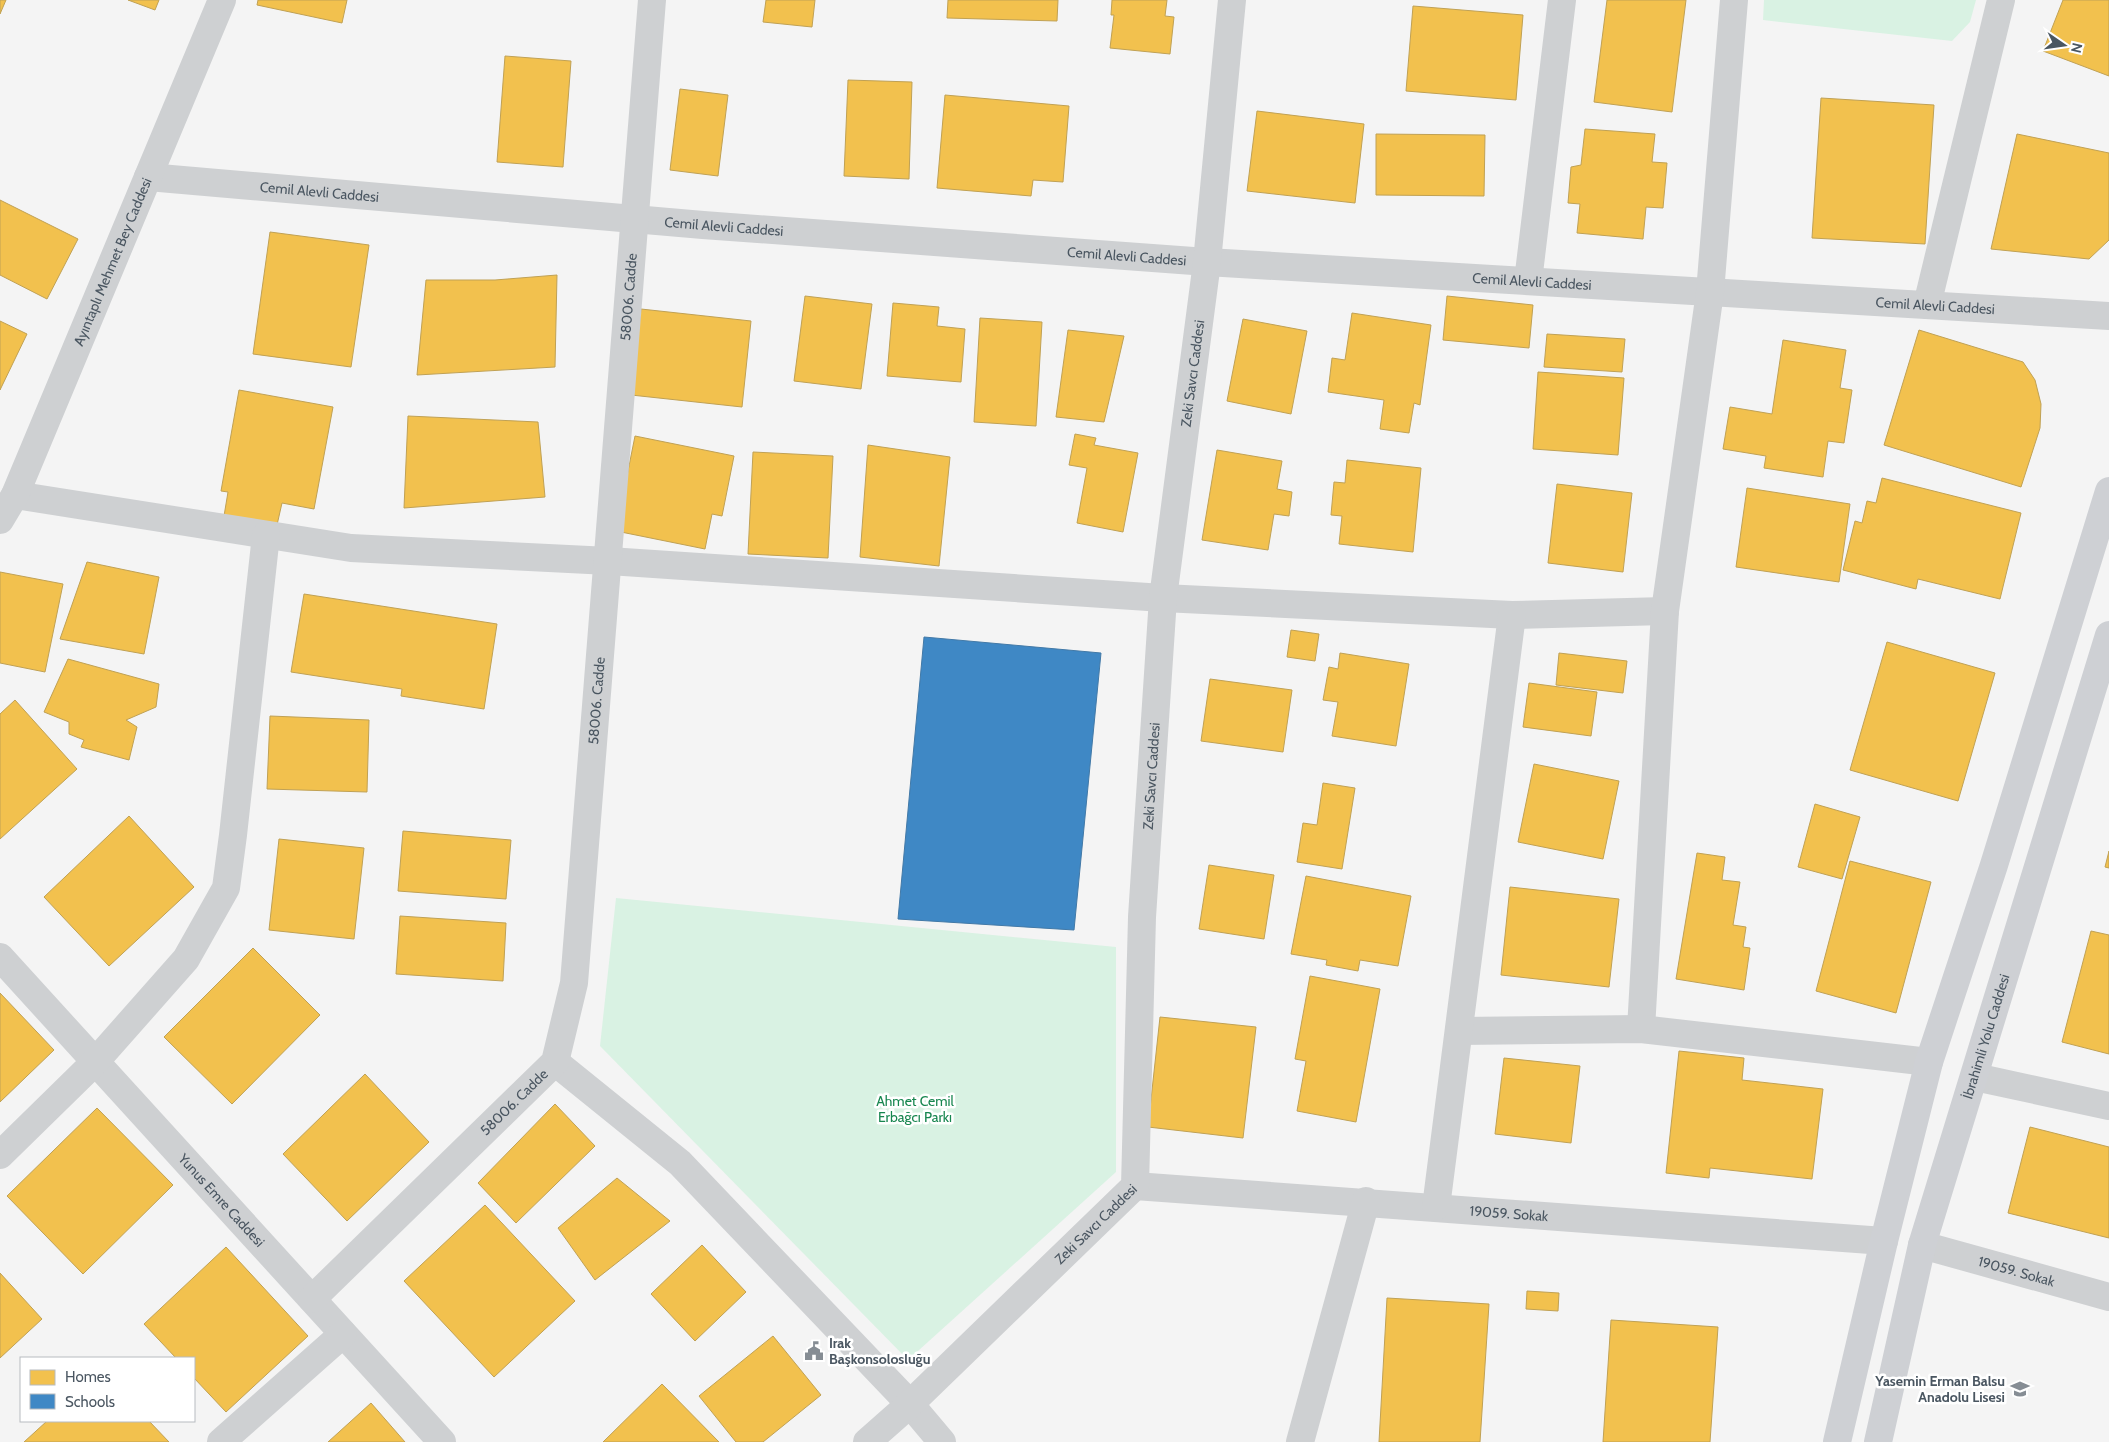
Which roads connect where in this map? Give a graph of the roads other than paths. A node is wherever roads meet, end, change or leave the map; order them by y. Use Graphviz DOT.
graph roads {
  1 [pos="222,0"];
  2 [pos="652,0"];
  3 [pos="1232,0"];
  4 [pos="1562,0"];
  5 [pos="1734,0"];
  6 [pos="2001,0"];
  7 [pos="148,177"];
  8 [pos="634,218"];
  9 [pos="1207,262"];
  10 [pos="1528,281"];
  11 [pos="1710,292"];
  12 [pos="1927,305"];
  13 [pos="2109,316"];
  14 [pos="2109,491"];
  15 [pos="15,495"];
  16 [pos="0,520"];
  17 [pos="266,535"];
  18 [pos="608,561"];
  19 [pos="1163,598"];
  20 [pos="1665,611"];
  21 [pos="1512,615"];
  22 [pos="2109,635"];
  23 [pos="0,957"];
  24 [pos="1641,1029"];
  25 [pos="1458,1031"];
  26 [pos="96,1062"];
  27 [pos="555,1062"];
  28 [pos="1929,1062"];
  29 [pos="1975,1077"];
  30 [pos="2109,1106"];
  31 [pos="0,1155"];
  32 [pos="1135,1186"];
  33 [pos="1366,1201"];
  34 [pos="1436,1207"];
  35 [pos="1884,1241"];
  36 [pos="1922,1244"];
  37 [pos="2109,1297"];
  38 [pos="312,1299"];
  39 [pos="343,1334"];
  40 [pos="910,1404"];
  41 [pos="221,1442"];
  42 [pos="442,1442"];
  43 [pos="867,1442"];
  44 [pos="942,1442"];
  45 [pos="1300,1442"];
  46 [pos="1837,1442"];
  47 [pos="1878,1442"];
  1 -- 7 [label="street, Ayıntaplı Mehmet Bey Caddesi"];
  2 -- 8 [label="street, 58006. Cadde"];
  3 -- 9 [label="street, Zeki Savcı Caddesi"];
  4 -- 10 [label="street"];
  5 -- 11 [label="street"];
  6 -- 12 [label="street"];
  7 -- 8 [label="street, Cemil Alevli Caddesi"];
  7 -- 15 [label="street, Ayıntaplı Mehmet Bey Caddesi"];
  8 -- 9 [label="street, Cemil Alevli Caddesi"];
  8 -- 18 [label="street, 58006. Cadde"];
  9 -- 10 [label="street, Cemil Alevli Caddesi"];
  9 -- 19 [label="street, Zeki Savcı Caddesi"];
  10 -- 11 [label="street, Cemil Alevli Caddesi"];
  11 -- 12 [label="street, Cemil Alevli Caddesi"];
  11 -- 20 [label="street"];
  12 -- 13 [label="street, Cemil Alevli Caddesi"];
  14 -- 28 [label="street"];
  15 -- 16 [label="street, Ayıntaplı Mehmet Bey Caddesi"];
  15 -- 17 [label="street"];
  17 -- 18 [label="street"];
  17 -- 26 [label="street"];
  18 -- 19 [label="street"];
  18 -- 27 [label="street, 58006. Cadde"];
  19 -- 21 [label="street"];
  19 -- 32 [label="street, Zeki Savcı Caddesi"];
  20 -- 21 [label="street"];
  20 -- 24 [label="street"];
  21 -- 25 [label="street"];
  22 -- 29 [label="street, İbrahimli Yolu Caddesi"];
  23 -- 26 [label="street, Yunus Emre Caddesi"];
  24 -- 25 [label="street"];
  24 -- 28 [label="street"];
  25 -- 34 [label="street"];
  26 -- 31 [label="street"];
  26 -- 38 [label="street, Yunus Emre Caddesi"];
  27 -- 38 [label="street, 58006. Cadde"];
  27 -- 40 [label="street"];
  28 -- 35 [label="street"];
  29 -- 30 [label="street"];
  29 -- 36 [label="street, İbrahimli Yolu Caddesi"];
  32 -- 33 [label="street, 19059. Sokak"];
  32 -- 40 [label="street, Zeki Savcı Caddesi"];
  33 -- 34 [label="street, 19059. Sokak"];
  33 -- 45 [label="street"];
  34 -- 35 [label="street, 19059. Sokak"];
  35 -- 46 [label="street"];
  36 -- 37 [label="street, 19059. Sokak"];
  36 -- 47 [label="street, İbrahimli Yolu Caddesi"];
  38 -- 39 [label="street, Yunus Emre Caddesi"];
  39 -- 41 [label="street"];
  39 -- 42 [label="street, Yunus Emre Caddesi"];
  40 -- 43 [label="street, Zeki Savcı Caddesi"];
  40 -- 44 [label="street"];
}
